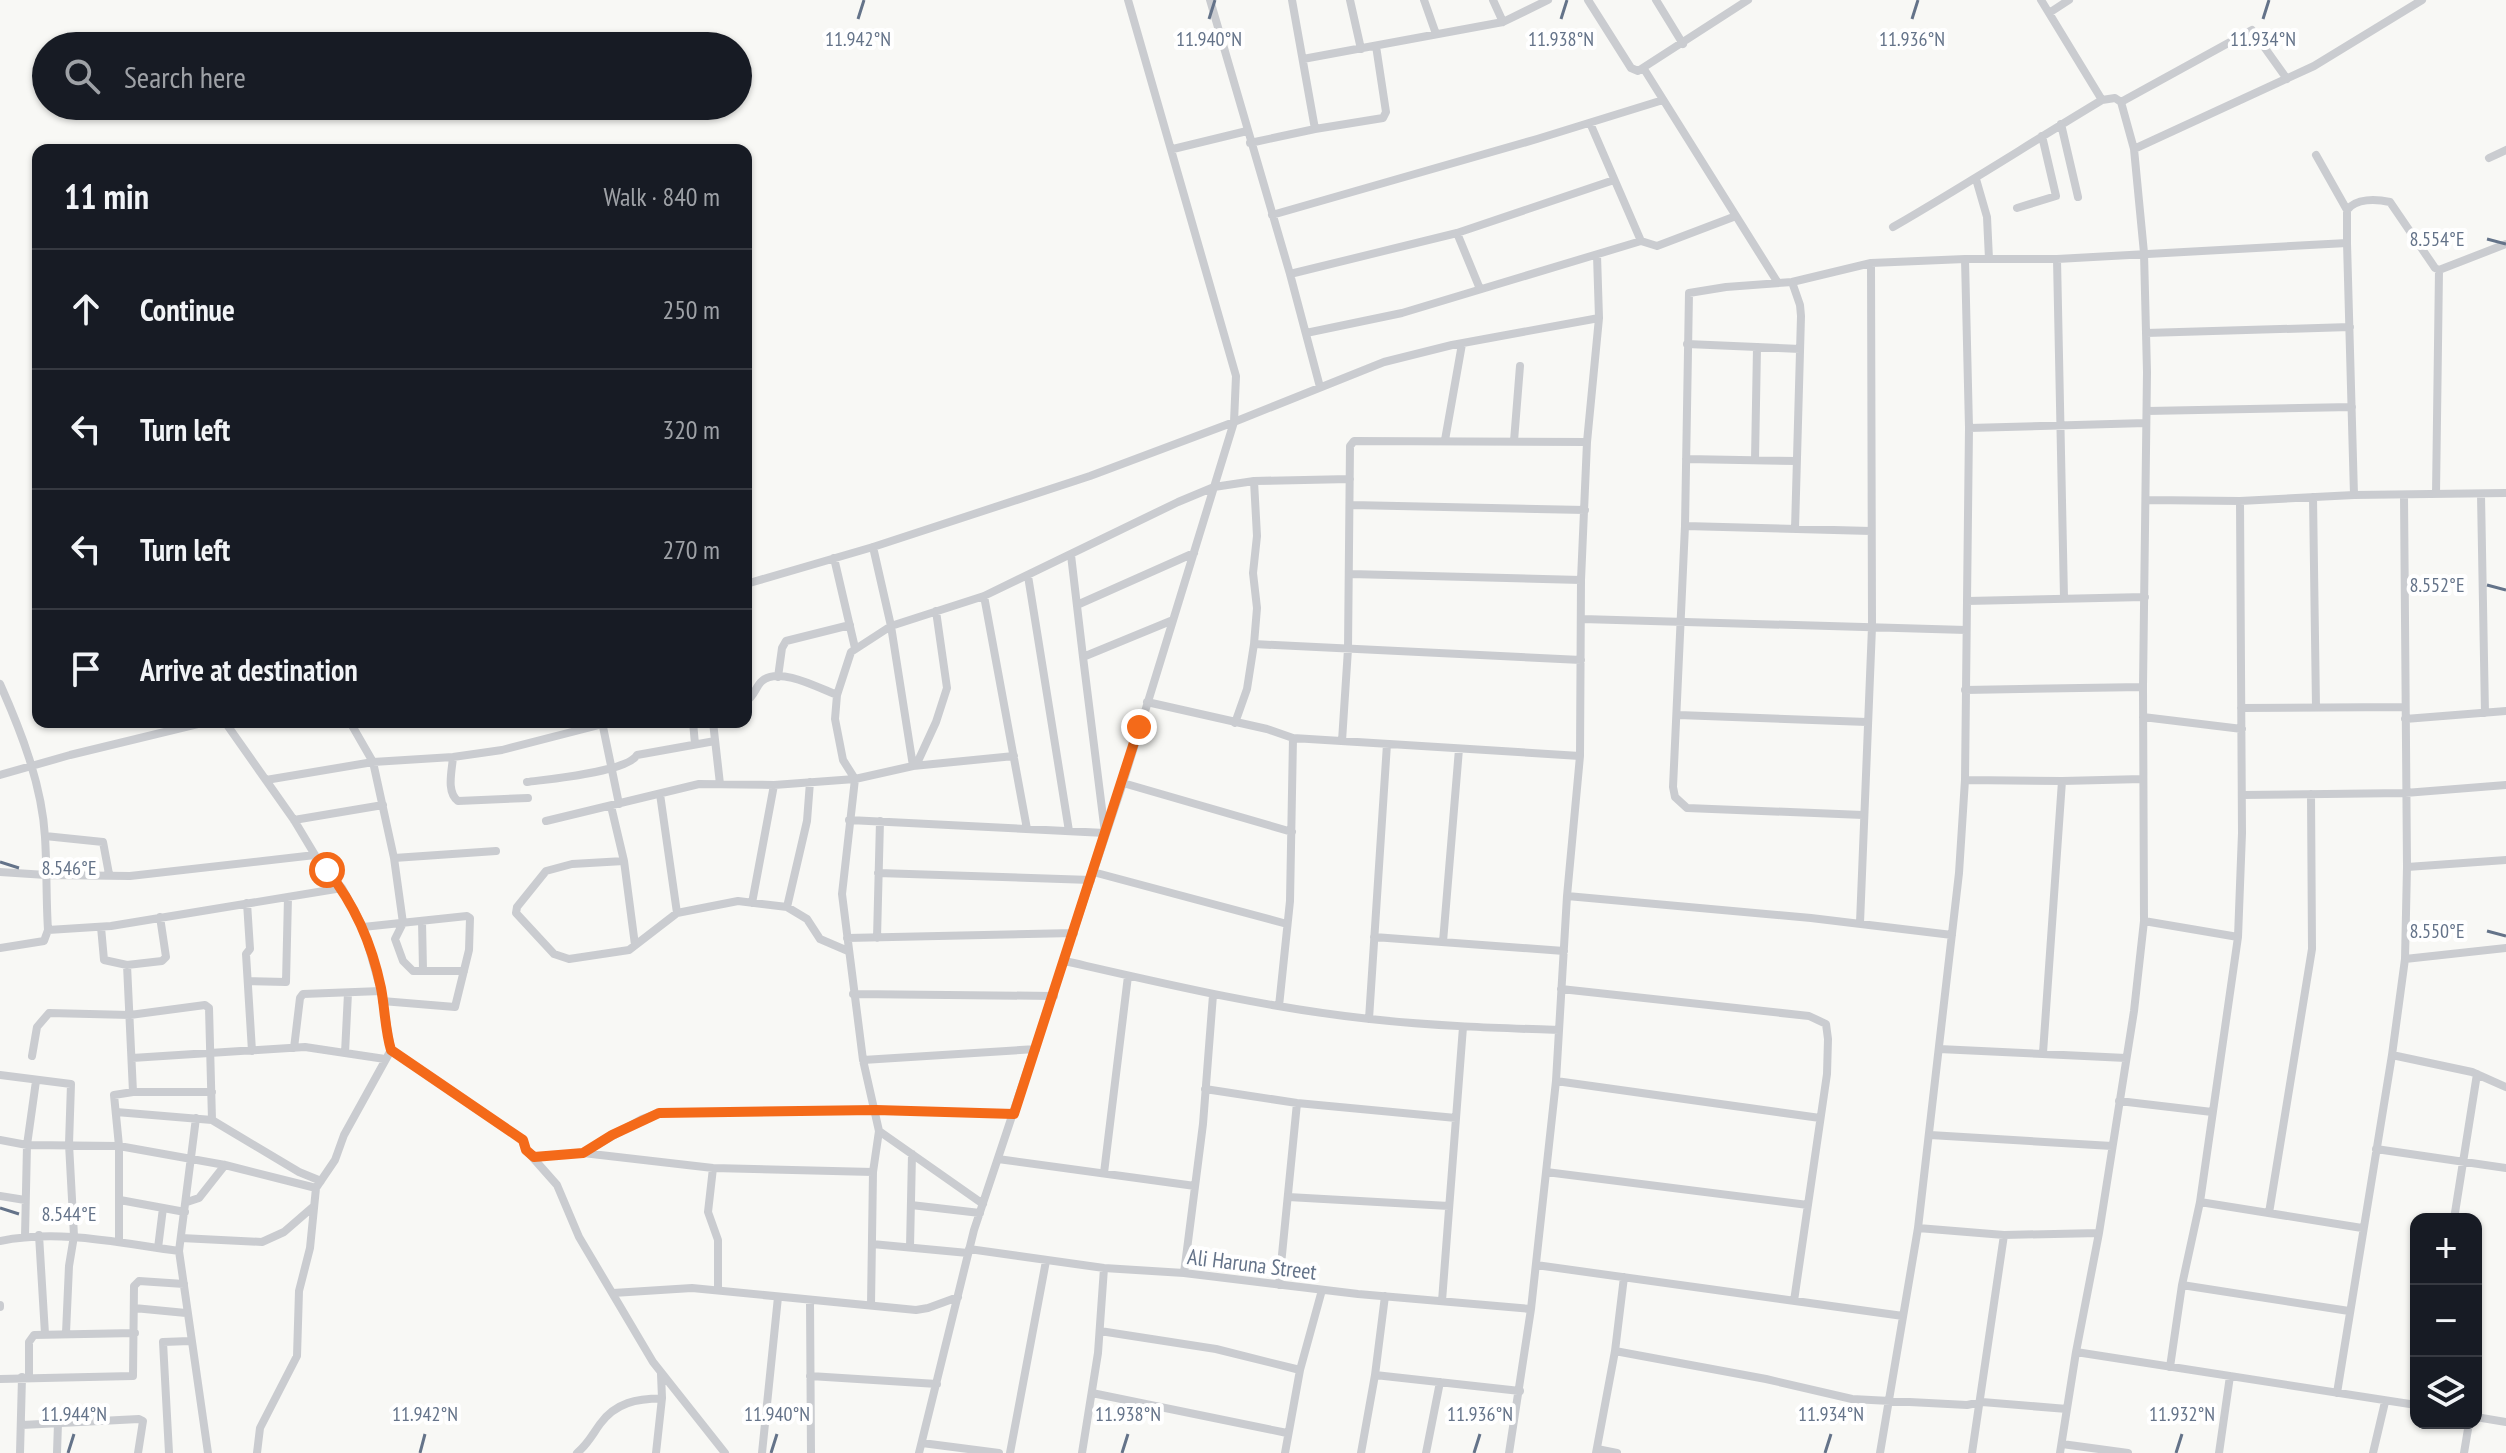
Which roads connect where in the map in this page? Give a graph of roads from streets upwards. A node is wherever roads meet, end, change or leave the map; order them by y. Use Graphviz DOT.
graph roads {
  1 [pos="1128,0"];
  2 [pos="1210,0"];
  3 [pos="1292,0"];
  4 [pos="1350,0"];
  5 [pos="1424,0"];
  6 [pos="1493,0"];
  7 [pos="1548,0"];
  8 [pos="1588,0"];
  9 [pos="1656,0"];
  10 [pos="1748,0"];
  11 [pos="2041,0"];
  12 [pos="2069,0"];
  13 [pos="2422,0"];
  14 [pos="2049,13"];
  15 [pos="1503,22"];
  16 [pos="1436,34"];
  17 [pos="1683,44"];
  18 [pos="1376,46"];
  19 [pos="1361,49"];
  20 [pos="1303,59"];
  21 [pos="1644,69"];
  22 [pos="2287,79"];
  23 [pos="1663,100"];
  24 [pos="2102,100"];
  25 [pos="2121,102"];
  26 [pos="1590,123"];
  27 [pos="2061,124"];
  28 [pos="1315,129"];
  29 [pos="1247,131"];
  30 [pos="2042,136"];
  31 [pos="1250,143"];
  32 [pos="1173,149"];
  33 [pos="2134,149"];
  34 [pos="2506,150"];
  35 [pos="2316,155"];
  36 [pos="2489,158"];
  37 [pos="1976,179"];
  38 [pos="1614,180"];
  39 [pos="2078,197"];
  40 [pos="2017,208"];
  41 [pos="2347,210"];
  42 [pos="1272,215"];
  43 [pos="1736,216"];
  44 [pos="1893,227"];
  45 [pos="1457,233"];
  46 [pos="1641,241"];
  47 [pos="2347,243"];
  48 [pos="2506,244"];
  49 [pos="2144,253"];
  50 [pos="1597,255"];
  51 [pos="1965,259"];
  52 [pos="1989,259"];
  53 [pos="2057,259"];
  54 [pos="1871,263"];
  55 [pos="2439,270"];
  56 [pos="1290,274"];
  57 [pos="1792,282"];
  58 [pos="1778,283"];
  59 [pos="1480,289"];
  60 [pos="1599,318"];
  61 [pos="2350,327"];
  62 [pos="1306,333"];
  63 [pos="2146,333"];
  64 [pos="1462,344"];
  65 [pos="1687,344"];
  66 [pos="1757,347"];
  67 [pos="1800,349"];
  68 [pos="1520,366"];
  69 [pos="1320,387"];
  70 [pos="2352,407"];
  71 [pos="2147,411"];
  72 [pos="1234,422"];
  73 [pos="2146,423"];
  74 [pos="2060,427"];
  75 [pos="1969,428"];
  76 [pos="1445,440"];
  77 [pos="1514,441"];
  78 [pos="1587,442"];
  79 [pos="1686,459"];
  80 [pos="1755,460"];
  81 [pos="1796,461"];
  82 [pos="1350,479"];
  83 [pos="1254,481"];
  84 [pos="1214,487"];
  85 [pos="2506,493"];
  86 [pos="2436,494"];
  87 [pos="2354,495"];
  88 [pos="2404,495"];
  89 [pos="2481,495"];
  90 [pos="2313,497"];
  91 [pos="2147,500"];
  92 [pos="2240,501"];
  93 [pos="1351,505"];
  94 [pos="1585,510"];
  95 [pos="1685,526"];
  96 [pos="1795,529"];
  97 [pos="1871,531"];
  98 [pos="873,547"];
  99 [pos="1194,553"];
  100 [pos="1071,555"];
  101 [pos="834,558"];
  102 [pos="1350,574"];
  103 [pos="1028,576"];
  104 [pos="1581,580"];
  105 [pos="752,582"];
  106 [pos="984,596"];
  107 [pos="2145,597"];
  108 [pos="2064,598"];
  109 [pos="1967,601"];
  110 [pos="1077,605"];
  111 [pos="936,611"];
  112 [pos="1582,619"];
  113 [pos="1173,620"];
  114 [pos="1681,621"];
  115 [pos="850,625"];
  116 [pos="891,626"];
  117 [pos="1872,627"];
  118 [pos="1966,630"];
  119 [pos="1254,644"];
  120 [pos="855,648"];
  121 [pos="1348,649"];
  122 [pos="1083,657"];
  123 [pos="1581,660"];
  124 [pos="778,677"];
  125 [pos="0,684"];
  126 [pos="2143,687"];
  127 [pos="1965,690"];
  128 [pos="837,695"];
  129 [pos="752,697"];
  130 [pos="1147,702"];
  131 [pos="2316,707"];
  132 [pos="2405,707"];
  133 [pos="2241,708"];
  134 [pos="2506,711"];
  135 [pos="2485,713"];
  136 [pos="1678,715"];
  137 [pos="2143,717"];
  138 [pos="2405,719"];
  139 [pos="1867,722"];
  140 [pos="1235,723"];
  141 [pos="182,728"];
  142 [pos="229,728"];
  143 [pos="353,728"];
  144 [pos="584,728"];
  145 [pos="604,728"];
  146 [pos="694,728"];
  147 [pos="714,728"];
  148 [pos="2242,729"];
  149 [pos="1293,738"];
  150 [pos="715,741"];
  151 [pos="1342,741"];
  152 [pos="695,744"];
  153 [pos="1387,744"];
  154 [pos="1459,749"];
  155 [pos="1014,756"];
  156 [pos="1580,756"];
  157 [pos="453,757"];
  158 [pos="373,762"];
  159 [pos="31,766"];
  160 [pos="913,766"];
  161 [pos="612,768"];
  162 [pos="0,775"];
  163 [pos="855,779"];
  164 [pos="2143,779"];
  165 [pos="266,780"];
  166 [pos="1965,780"];
  167 [pos="2062,781"];
  168 [pos="527,782"];
  169 [pos="810,782"];
  170 [pos="1123,783"];
  171 [pos="720,784"];
  172 [pos="774,785"];
  173 [pos="2506,785"];
  174 [pos="2405,793"];
  175 [pos="660,794"];
  176 [pos="2311,794"];
  177 [pos="2242,795"];
  178 [pos="528,798"];
  179 [pos="383,805"];
  180 [pos="615,805"];
  181 [pos="1863,815"];
  182 [pos="294,820"];
  183 [pos="849,820"];
  184 [pos="546,821"];
  185 [pos="880,821"];
  186 [pos="1027,829"];
  187 [pos="1069,831"];
  188 [pos="1292,832"];
  189 [pos="1105,833"];
  190 [pos="45,836"];
  191 [pos="496,851"];
  192 [pos="315,855"];
  193 [pos="394,858"];
  194 [pos="2506,860"];
  195 [pos="624,861"];
  196 [pos="2407,867"];
  197 [pos="0,872"];
  198 [pos="878,873"];
  199 [pos="109,874"];
  200 [pos="46,875"];
  201 [pos="1092,876"];
  202 [pos="342,888"];
  203 [pos="1567,896"];
  204 [pos="288,897"];
  205 [pos="247,903"];
  206 [pos="752,903"];
  207 [pos="787,907"];
  208 [pos="677,913"];
  209 [pos="160,917"];
  210 [pos="422,921"];
  211 [pos="2144,921"];
  212 [pos="403,923"];
  213 [pos="1860,923"];
  214 [pos="1287,924"];
  215 [pos="101,927"];
  216 [pos="363,927"];
  217 [pos="48,930"];
  218 [pos="1074,933"];
  219 [pos="1952,935"];
  220 [pos="1374,937"];
  221 [pos="2238,937"];
  222 [pos="847,938"];
  223 [pos="877,938"];
  224 [pos="1443,942"];
  225 [pos="635,945"];
  226 [pos="0,948"];
  227 [pos="2506,948"];
  228 [pos="848,951"];
  229 [pos="1564,951"];
  230 [pos="2405,959"];
  231 [pos="1065,961"];
  232 [pos="127,965"];
  233 [pos="423,970"];
  234 [pos="464,971"];
  235 [pos="1128,976"];
  236 [pos="248,981"];
  237 [pos="1561,989"];
  238 [pos="348,993"];
  239 [pos="853,994"];
  240 [pos="1213,995"];
  241 [pos="382,996"];
  242 [pos="1054,996"];
  243 [pos="1279,1006"];
  244 [pos="130,1015"];
  245 [pos="1369,1019"];
  246 [pos="1463,1027"];
  247 [pos="1559,1030"];
  248 [pos="294,1048"];
  249 [pos="1036,1049"];
  250 [pos="1939,1049"];
  251 [pos="391,1050"];
  252 [pos="252,1051"];
  253 [pos="345,1053"];
  254 [pos="2043,1053"];
  255 [pos="210,1054"];
  256 [pos="2392,1055"];
  257 [pos="32,1056"];
  258 [pos="132,1058"];
  259 [pos="2126,1058"];
  260 [pos="385,1059"];
  261 [pos="863,1060"];
  262 [pos="2477,1074"];
  263 [pos="0,1075"];
  264 [pos="36,1081"];
  265 [pos="1556,1081"];
  266 [pos="2506,1087"];
  267 [pos="1205,1089"];
  268 [pos="133,1092"];
  269 [pos="212,1092"];
  270 [pos="2119,1101"];
  271 [pos="1297,1103"];
  272 [pos="876,1110"];
  273 [pos="116,1112"];
  274 [pos="2212,1112"];
  275 [pos="1014,1114"];
  276 [pos="196,1118"];
  277 [pos="1456,1118"];
  278 [pos="1820,1118"];
  279 [pos="212,1120"];
  280 [pos="879,1131"];
  281 [pos="1930,1135"];
  282 [pos="0,1140"];
  283 [pos="69,1144"];
  284 [pos="27,1145"];
  285 [pos="119,1146"];
  286 [pos="2112,1146"];
  287 [pos="2376,1149"];
  288 [pos="583,1153"];
  289 [pos="912,1154"];
  290 [pos="534,1157"];
  291 [pos="193,1159"];
  292 [pos="998,1159"];
  293 [pos="2463,1160"];
  294 [pos="225,1165"];
  295 [pos="713,1168"];
  296 [pos="2506,1168"];
  297 [pos="873,1172"];
  298 [pos="1546,1172"];
  299 [pos="1104,1173"];
  300 [pos="318,1185"];
  301 [pos="1195,1186"];
  302 [pos="0,1196"];
  303 [pos="1288,1197"];
  304 [pos="25,1200"];
  305 [pos="120,1200"];
  306 [pos="2200,1202"];
  307 [pos="911,1205"];
  308 [pos="1808,1205"];
  309 [pos="314,1206"];
  310 [pos="1449,1206"];
  311 [pos="186,1207"];
  312 [pos="163,1208"];
  313 [pos="981,1209"];
  314 [pos="2269,1213"];
  315 [pos="2455,1213"];
  316 [pos="1918,1228"];
  317 [pos="2362,1228"];
  318 [pos="2099,1233"];
  319 [pos="39,1235"];
  320 [pos="2004,1235"];
  321 [pos="25,1236"];
  322 [pos="74,1236"];
  323 [pos="181,1238"];
  324 [pos="0,1241"];
  325 [pos="119,1241"];
  326 [pos="872,1244"];
  327 [pos="910,1247"];
  328 [pos="158,1248"];
  329 [pos="179,1251"];
  330 [pos="969,1251"];
  331 [pos="1046,1261"];
  332 [pos="1536,1265"];
  333 [pos="1104,1268"];
  334 [pos="1184,1273"];
  335 [pos="1624,1277"];
  336 [pos="184,1284"];
  337 [pos="1279,1285"];
  338 [pos="2182,1285"];
  339 [pos="718,1290"];
  340 [pos="1322,1290"];
  341 [pos="613,1293"];
  342 [pos="1385,1296"];
  343 [pos="778,1297"];
  344 [pos="958,1297"];
  345 [pos="810,1301"];
  346 [pos="1442,1301"];
  347 [pos="1794,1301"];
  348 [pos="871,1305"];
  349 [pos="134,1308"];
  350 [pos="1531,1309"];
  351 [pos="2349,1311"];
  352 [pos="186,1313"];
  353 [pos="1903,1316"];
  354 [pos="1100,1331"];
  355 [pos="66,1333"];
  356 [pos="135,1333"];
  357 [pos="45,1334"];
  358 [pos="190,1341"];
  359 [pos="1615,1351"];
  360 [pos="2076,1352"];
  361 [pos="2170,1367"];
  362 [pos="1300,1370"];
  363 [pos="661,1373"];
  364 [pos="1375,1375"];
  365 [pos="810,1376"];
  366 [pos="2230,1376"];
  367 [pos="25,1377"];
  368 [pos="0,1379"];
  369 [pos="1440,1382"];
  370 [pos="937,1384"];
  371 [pos="1520,1391"];
  372 [pos="1092,1393"];
  373 [pos="2337,1393"];
  374 [pos="662,1398"];
  375 [pos="1982,1402"];
  376 [pos="2385,1402"];
  377 [pos="1889,1403"];
  378 [pos="2410,1404"];
  379 [pos="2067,1409"];
  380 [pos="2482,1418"];
  381 [pos="2506,1421"];
  382 [pos="58,1423"];
  383 [pos="22,1425"];
  384 [pos="2468,1429"];
  385 [pos="1287,1433"];
  386 [pos="922,1443"];
  387 [pos="2061,1448"];
  388 [pos="1596,1451"];
  389 [pos="20,1453"];
  390 [pos="57,1453"];
  391 [pos="138,1453"];
  392 [pos="169,1453"];
  393 [pos="208,1453"];
  394 [pos="257,1453"];
  395 [pos="577,1453"];
  396 [pos="656,1453"];
  397 [pos="725,1453"];
  398 [pos="762,1453"];
  399 [pos="811,1453"];
  400 [pos="919,1453"];
  401 [pos="999,1453"];
  402 [pos="1010,1453"];
  403 [pos="1082,1453"];
  404 [pos="1285,1453"];
  405 [pos="1361,1453"];
  406 [pos="1426,1453"];
  407 [pos="1509,1453"];
  408 [pos="1617,1453"];
  409 [pos="1880,1453"];
  410 [pos="1972,1453"];
  411 [pos="2128,1453"];
  412 [pos="2219,1453"];
  413 [pos="2373,1453"];
  414 [pos="2464,1453"];
  1 -- 32 [label="street"];
  2 -- 29 [label="street"];
  3 -- 20 [label="street"];
  4 -- 19 [label="street"];
  5 -- 16 [label="street"];
  6 -- 15 [label="street"];
  7 -- 15 [label="street"];
  8 -- 21 [label="street"];
  9 -- 17 [label="street"];
  10 -- 17 [label="street"];
  11 -- 14 [label="street"];
  12 -- 14 [label="street"];
  13 -- 22 [label="street"];
  14 -- 24 [label="street"];
  15 -- 16 [label="street"];
  16 -- 18 [label="street"];
  17 -- 21 [label="street"];
  18 -- 19 [label="street"];
  18 -- 28 [label="street"];
  19 -- 20 [label="street"];
  20 -- 28 [label="street"];
  21 -- 23 [label="street"];
  22 -- 25 [label="street"];
  22 -- 33 [label="street"];
  23 -- 26 [label="street"];
  23 -- 43 [label="street"];
  24 -- 25 [label="street"];
  24 -- 27 [label="street"];
  25 -- 33 [label="street"];
  26 -- 38 [label="street"];
  26 -- 42 [label="street"];
  27 -- 30 [label="street"];
  27 -- 39 [label="street"];
  28 -- 31 [label="street"];
  29 -- 31 [label="street"];
  29 -- 32 [label="street"];
  30 -- 37 [label="street"];
  30 -- 40 [label="street"];
  31 -- 42 [label="street"];
  32 -- 72 [label="street"];
  33 -- 49 [label="street"];
  34 -- 36 [label="street"];
  35 -- 41 [label="street"];
  37 -- 44 [label="street"];
  37 -- 52 [label="street"];
  38 -- 45 [label="street"];
  38 -- 46 [label="street"];
  41 -- 47 [label="street"];
  41 -- 55 [label="street"];
  42 -- 56 [label="street"];
  43 -- 46 [label="street"];
  43 -- 58 [label="street"];
  45 -- 56 [label="street"];
  45 -- 59 [label="street"];
  46 -- 50 [label="street"];
  47 -- 49 [label="street"];
  47 -- 61 [label="street"];
  48 -- 55 [label="street"];
  49 -- 53 [label="street"];
  49 -- 63 [label="street"];
  50 -- 59 [label="street"];
  50 -- 60 [label="street"];
  51 -- 52 [label="street"];
  51 -- 54 [label="street"];
  51 -- 75 [label="street"];
  52 -- 53 [label="street"];
  53 -- 74 [label="street"];
  54 -- 57 [label="street"];
  54 -- 97 [label="street"];
  55 -- 86 [label="street"];
  56 -- 62 [label="street"];
  57 -- 58 [label="street"];
  57 -- 67 [label="street"];
  58 -- 65 [label="street"];
  59 -- 62 [label="street"];
  60 -- 64 [label="street"];
  60 -- 78 [label="street"];
  61 -- 63 [label="street"];
  61 -- 70 [label="street"];
  62 -- 69 [label="street"];
  63 -- 71 [label="street"];
  64 -- 69 [label="street"];
  64 -- 76 [label="street"];
  65 -- 66 [label="street"];
  65 -- 79 [label="street"];
  66 -- 67 [label="street"];
  66 -- 80 [label="street"];
  67 -- 81 [label="street"];
  68 -- 77 [label="street"];
  69 -- 72 [label="street"];
  70 -- 71 [label="street"];
  70 -- 87 [label="street"];
  71 -- 73 [label="street"];
  72 -- 84 [label="street"];
  72 -- 98 [label="street"];
  73 -- 74 [label="street"];
  73 -- 91 [label="street"];
  74 -- 75 [label="street"];
  74 -- 108 [label="street"];
  75 -- 109 [label="street"];
  76 -- 77 [label="street"];
  76 -- 82 [label="street"];
  77 -- 78 [label="street"];
  78 -- 94 [label="street"];
  79 -- 80 [label="street"];
  79 -- 95 [label="street"];
  80 -- 81 [label="street"];
  81 -- 96 [label="street"];
  82 -- 83 [label="street"];
  82 -- 93 [label="street"];
  83 -- 84 [label="street"];
  83 -- 119 [label="street"];
  84 -- 99 [label="street"];
  84 -- 100 [label="street"];
  85 -- 89 [label="street"];
  86 -- 88 [label="street"];
  86 -- 89 [label="street"];
  87 -- 88 [label="street"];
  87 -- 90 [label="street"];
  88 -- 132 [label="street"];
  89 -- 135 [label="street"];
  90 -- 92 [label="street"];
  90 -- 131 [label="street"];
  91 -- 92 [label="street"];
  91 -- 107 [label="street"];
  92 -- 133 [label="street"];
  93 -- 94 [label="street"];
  93 -- 102 [label="street"];
  94 -- 104 [label="street"];
  95 -- 96 [label="street"];
  95 -- 114 [label="street"];
  96 -- 97 [label="street"];
  97 -- 117 [label="street"];
  98 -- 101 [label="street"];
  98 -- 116 [label="street"];
  99 -- 110 [label="street"];
  99 -- 113 [label="street"];
  100 -- 103 [label="street"];
  100 -- 110 [label="street"];
  101 -- 105 [label="street"];
  101 -- 115 [label="street"];
  102 -- 104 [label="street"];
  102 -- 121 [label="street"];
  103 -- 106 [label="street"];
  103 -- 187 [label="street"];
  104 -- 112 [label="street"];
  106 -- 111 [label="street"];
  106 -- 155 [label="street"];
  107 -- 108 [label="street"];
  107 -- 126 [label="street"];
  108 -- 109 [label="street"];
  109 -- 118 [label="street"];
  110 -- 122 [label="street"];
  111 -- 116 [label="street"];
  111 -- 160 [label="street"];
  112 -- 114 [label="street"];
  112 -- 123 [label="street"];
  113 -- 122 [label="street"];
  113 -- 130 [label="street"];
  114 -- 117 [label="street"];
  114 -- 136 [label="street"];
  115 -- 120 [label="street"];
  115 -- 124 [label="street"];
  116 -- 120 [label="street"];
  116 -- 160 [label="street"];
  117 -- 118 [label="street"];
  117 -- 139 [label="street"];
  118 -- 127 [label="street"];
  119 -- 121 [label="street"];
  119 -- 140 [label="street"];
  120 -- 128 [label="street"];
  121 -- 123 [label="street"];
  121 -- 151 [label="street"];
  122 -- 189 [label="street"];
  123 -- 156 [label="street"];
  124 -- 128 [label="street"];
  124 -- 129 [label="street"];
  125 -- 159 [label="street"];
  126 -- 127 [label="street"];
  126 -- 137 [label="street"];
  127 -- 166 [label="street"];
  128 -- 163 [label="street"];
  130 -- 140 [label="street"];
  130 -- 170 [label="street"];
  131 -- 132 [label="street"];
  131 -- 133 [label="street"];
  132 -- 138 [label="street"];
  133 -- 148 [label="street"];
  134 -- 135 [label="street"];
  135 -- 138 [label="street"];
  136 -- 139 [label="street"];
  136 -- 181 [label="street"];
  137 -- 148 [label="street"];
  137 -- 164 [label="street"];
  138 -- 174 [label="street"];
  139 -- 181 [label="street"];
  140 -- 149 [label="street"];
  141 -- 159 [label="street"];
  142 -- 165 [label="street"];
  143 -- 158 [label="street"];
  144 -- 157 [label="street"];
  145 -- 161 [label="street"];
  146 -- 152 [label="street"];
  147 -- 150 [label="street"];
  148 -- 177 [label="street"];
  149 -- 151 [label="street"];
  149 -- 188 [label="street"];
  150 -- 152 [label="street"];
  150 -- 171 [label="street"];
  151 -- 153 [label="street"];
  152 -- 161 [label="street"];
  153 -- 154 [label="street"];
  153 -- 220 [label="street"];
  154 -- 156 [label="street"];
  154 -- 224 [label="street"];
  155 -- 160 [label="street"];
  155 -- 186 [label="street"];
  156 -- 203 [label="street"];
  157 -- 158 [label="street"];
  157 -- 178 [label="street"];
  158 -- 165 [label="street"];
  158 -- 179 [label="street"];
  159 -- 162 [label="street"];
  159 -- 190 [label="street"];
  160 -- 163 [label="street"];
  161 -- 168 [label="street"];
  161 -- 180 [label="street"];
  163 -- 169 [label="street"];
  163 -- 183 [label="street"];
  164 -- 167 [label="street"];
  164 -- 211 [label="street"];
  165 -- 182 [label="street"];
  166 -- 167 [label="street"];
  166 -- 219 [label="street"];
  167 -- 254 [label="street"];
  169 -- 172 [label="street"];
  169 -- 207 [label="street"];
  170 -- 188 [label="street"];
  170 -- 189 [label="street"];
  171 -- 172 [label="street"];
  171 -- 175 [label="street"];
  172 -- 206 [label="street"];
  173 -- 174 [label="street"];
  174 -- 176 [label="street"];
  174 -- 196 [label="street"];
  175 -- 180 [label="street"];
  175 -- 208 [label="street"];
  176 -- 177 [label="street"];
  176 -- 314 [label="street"];
  177 -- 221 [label="street"];
  179 -- 182 [label="street"];
  179 -- 193 [label="street"];
  180 -- 184 [label="street"];
  180 -- 195 [label="street"];
  181 -- 213 [label="street"];
  182 -- 192 [label="street"];
  183 -- 185 [label="street"];
  183 -- 222 [label="street"];
  185 -- 186 [label="street"];
  185 -- 198 [label="street"];
  186 -- 187 [label="street"];
  187 -- 189 [label="street"];
  188 -- 214 [label="street"];
  189 -- 201 [label="street"];
  190 -- 199 [label="street"];
  190 -- 200 [label="street"];
  191 -- 193 [label="street"];
  192 -- 199 [label="street"];
  192 -- 202 [label="street"];
  193 -- 212 [label="street"];
  194 -- 196 [label="street"];
  195 -- 225 [label="street"];
  195 -- 225 [label="street"];
  196 -- 230 [label="street"];
  197 -- 200 [label="street"];
  198 -- 201 [label="street"];
  198 -- 223 [label="street"];
  199 -- 200 [label="street"];
  200 -- 217 [label="street"];
  201 -- 214 [label="street"];
  201 -- 218 [label="street"];
  202 -- 204 [label="street"];
  202 -- 216 [label="street"];
  203 -- 213 [label="street"];
  203 -- 229 [label="street"];
  204 -- 205 [label="street"];
  204 -- 236 [label="street"];
  205 -- 209 [label="street"];
  205 -- 236 [label="street"];
  206 -- 207 [label="street"];
  206 -- 208 [label="street"];
  207 -- 228 [label="street"];
  208 -- 225 [label="street"];
  209 -- 215 [label="street"];
  209 -- 232 [label="street"];
  210 -- 212 [label="street"];
  210 -- 233 [label="street"];
  210 -- 234 [label="street"];
  211 -- 221 [label="street"];
  211 -- 259 [label="street"];
  212 -- 216 [label="street"];
  212 -- 233 [label="street"];
  213 -- 219 [label="street"];
  214 -- 243 [label="street"];
  215 -- 217 [label="street"];
  215 -- 232 [label="street"];
  216 -- 241 [label="street"];
  217 -- 226 [label="street"];
  218 -- 223 [label="street"];
  218 -- 231 [label="street"];
  219 -- 250 [label="street"];
  220 -- 224 [label="street"];
  220 -- 245 [label="street"];
  221 -- 274 [label="street"];
  222 -- 223 [label="street"];
  222 -- 228 [label="street"];
  224 -- 229 [label="street"];
  227 -- 230 [label="street"];
  228 -- 239 [label="street"];
  229 -- 237 [label="street"];
  230 -- 256 [label="street"];
  231 -- 235 [label="street"];
  231 -- 242 [label="street"];
  232 -- 244 [label="street"];
  233 -- 234 [label="street"];
  234 -- 241 [label="street"];
  235 -- 240 [label="street"];
  235 -- 299 [label="street"];
  236 -- 252 [label="street"];
  237 -- 247 [label="street"];
  237 -- 278 [label="street"];
  238 -- 241 [label="street"];
  238 -- 248 [label="street"];
  238 -- 253 [label="street"];
  239 -- 242 [label="street"];
  239 -- 261 [label="street"];
  240 -- 243 [label="street"];
  240 -- 267 [label="street"];
  241 -- 251 [label="street"];
  242 -- 249 [label="street"];
  243 -- 245 [label="street"];
  244 -- 255 [label="street"];
  244 -- 257 [label="street"];
  244 -- 258 [label="street"];
  245 -- 246 [label="street"];
  246 -- 247 [label="street"];
  246 -- 277 [label="street"];
  247 -- 265 [label="street"];
  248 -- 252 [label="street"];
  248 -- 253 [label="street"];
  249 -- 261 [label="street"];
  249 -- 275 [label="street"];
  250 -- 254 [label="street"];
  250 -- 281 [label="street"];
  251 -- 260 [label="street"];
  251 -- 290 [label="street"];
  252 -- 255 [label="street"];
  253 -- 260 [label="street"];
  254 -- 259 [label="street"];
  255 -- 258 [label="street"];
  255 -- 269 [label="street"];
  256 -- 262 [label="street"];
  256 -- 287 [label="street"];
  258 -- 268 [label="street"];
  259 -- 270 [label="street"];
  260 -- 300 [label="street"];
  261 -- 272 [label="street"];
  262 -- 266 [label="street"];
  262 -- 293 [label="street"];
  263 -- 264 [label="street"];
  264 -- 283 [label="street"];
  264 -- 284 [label="street"];
  265 -- 278 [label="street"];
  265 -- 298 [label="street"];
  267 -- 271 [label="street"];
  267 -- 301 [label="street"];
  268 -- 269 [label="street"];
  268 -- 273 [label="street"];
  269 -- 279 [label="street"];
  270 -- 274 [label="street"];
  270 -- 286 [label="street"];
  271 -- 277 [label="street"];
  271 -- 303 [label="street"];
  272 -- 275 [label="street"];
  272 -- 280 [label="street"];
  272 -- 288 [label="street"];
  273 -- 276 [label="street"];
  273 -- 285 [label="street"];
  274 -- 306 [label="street"];
  275 -- 292 [label="street"];
  276 -- 279 [label="street"];
  276 -- 291 [label="street"];
  277 -- 310 [label="street"];
  278 -- 308 [label="street"];
  279 -- 300 [label="street"];
  280 -- 289 [label="street"];
  280 -- 297 [label="street"];
  281 -- 286 [label="street"];
  281 -- 316 [label="street"];
  282 -- 284 [label="street"];
  283 -- 284 [label="street"];
  283 -- 285 [label="street"];
  283 -- 322 [label="street"];
  284 -- 304 [label="street"];
  285 -- 291 [label="street"];
  285 -- 305 [label="street"];
  286 -- 318 [label="street"];
  287 -- 293 [label="street"];
  287 -- 317 [label="street"];
  288 -- 290 [label="street"];
  288 -- 295 [label="street"];
  289 -- 307 [label="street"];
  289 -- 313 [label="street"];
  290 -- 341 [label="street"];
  291 -- 294 [label="street"];
  291 -- 311 [label="street"];
  292 -- 299 [label="street"];
  292 -- 313 [label="street"];
  293 -- 296 [label="street"];
  293 -- 315 [label="street"];
  294 -- 300 [label="street"];
  294 -- 311 [label="street"];
  295 -- 297 [label="street"];
  295 -- 339 [label="street"];
  297 -- 326 [label="street"];
  298 -- 308 [label="street"];
  298 -- 332 [label="street"];
  299 -- 301 [label="street"];
  300 -- 309 [label="street"];
  301 -- 334 [label="street"];
  302 -- 304 [label="street"];
  303 -- 310 [label="street"];
  303 -- 337 [label="street"];
  304 -- 321 [label="street"];
  305 -- 312 [label="street"];
  305 -- 325 [label="street"];
  306 -- 314 [label="street"];
  306 -- 338 [label="street"];
  307 -- 313 [label="street"];
  307 -- 327 [label="street"];
  308 -- 347 [label="street"];
  309 -- 323 [label="street"];
  309 -- 394 [label="street"];
  310 -- 346 [label="street"];
  311 -- 312 [label="street"];
  311 -- 323 [label="street"];
  312 -- 328 [label="street"];
  313 -- 330 [label="street"];
  314 -- 317 [label="street"];
  316 -- 320 [label="street"];
  316 -- 353 [label="street"];
  317 -- 351 [label="street"];
  318 -- 320 [label="street"];
  318 -- 360 [label="street"];
  319 -- 321 [label="street"];
  319 -- 322 [label="street"];
  319 -- 357 [label="street"];
  320 -- 375 [label="street"];
  321 -- 324 [label="street"];
  322 -- 325 [label="street"];
  322 -- 355 [label="street"];
  323 -- 329 [label="street"];
  325 -- 328 [label="street"];
  326 -- 327 [label="street, Ali Haruna Street"];
  326 -- 348 [label="street"];
  327 -- 330 [label="street, Ali Haruna Street"];
  328 -- 329 [label="street"];
  329 -- 336 [label="street"];
  330 -- 331 [label="street, Ali Haruna Street"];
  330 -- 344 [label="street"];
  331 -- 333 [label="street, Ali Haruna Street"];
  331 -- 402 [label="street"];
  332 -- 335 [label="street"];
  332 -- 350 [label="street"];
  333 -- 334 [label="street, Ali Haruna Street"];
  333 -- 354 [label="street"];
  334 -- 337 [label="street, Ali Haruna Street"];
  335 -- 347 [label="street"];
  335 -- 359 [label="street"];
  336 -- 349 [label="street"];
  336 -- 352 [label="street"];
  337 -- 340 [label="street, Ali Haruna Street"];
  338 -- 351 [label="street"];
  338 -- 361 [label="street"];
  339 -- 341 [label="street"];
  339 -- 343 [label="street"];
  340 -- 342 [label="street, Ali Haruna Street"];
  340 -- 362 [label="street"];
  341 -- 363 [label="street"];
  342 -- 346 [label="street, Ali Haruna Street"];
  342 -- 364 [label="street"];
  343 -- 345 [label="street"];
  343 -- 398 [label="street"];
  344 -- 348 [label="street"];
  344 -- 370 [label="street"];
  345 -- 348 [label="street"];
  345 -- 365 [label="street"];
  346 -- 350 [label="street, Ali Haruna Street"];
  347 -- 353 [label="street"];
  349 -- 352 [label="street"];
  349 -- 356 [label="street"];
  350 -- 371 [label="street"];
  351 -- 373 [label="street"];
  352 -- 358 [label="street"];
  353 -- 377 [label="street"];
  354 -- 362 [label="street"];
  354 -- 372 [label="street"];
  355 -- 356 [label="street"];
  355 -- 357 [label="street"];
  356 -- 367 [label="street"];
  357 -- 367 [label="street"];
  358 -- 392 [label="street"];
  358 -- 393 [label="street"];
  359 -- 377 [label="street"];
  359 -- 388 [label="street"];
  360 -- 361 [label="street"];
  360 -- 379 [label="street"];
  361 -- 366 [label="street"];
  362 -- 385 [label="street"];
  363 -- 374 [label="street"];
  363 -- 397 [label="street"];
  364 -- 369 [label="street"];
  364 -- 405 [label="street"];
  365 -- 370 [label="street"];
  365 -- 399 [label="street"];
  366 -- 373 [label="street"];
  366 -- 412 [label="street"];
  367 -- 368 [label="street"];
  367 -- 383 [label="street"];
  369 -- 371 [label="street"];
  369 -- 406 [label="street"];
  370 -- 386 [label="street"];
  371 -- 407 [label="street"];
  372 -- 385 [label="street"];
  372 -- 403 [label="street"];
  373 -- 376 [label="street"];
  374 -- 395 [label="street"];
  374 -- 396 [label="street"];
  375 -- 377 [label="street"];
  375 -- 379 [label="street"];
  375 -- 410 [label="street"];
  376 -- 378 [label="street"];
  376 -- 413 [label="street"];
  377 -- 409 [label="street"];
  379 -- 387 [label="street"];
  380 -- 381 [label="street"];
  382 -- 383 [label="street"];
  382 -- 390 [label="street"];
  382 -- 391 [label="street"];
  383 -- 389 [label="street"];
  384 -- 414 [label="street"];
  385 -- 404 [label="street"];
  386 -- 400 [label="street"];
  386 -- 401 [label="street"];
  387 -- 411 [label="street"];
  388 -- 408 [label="street"];
}
